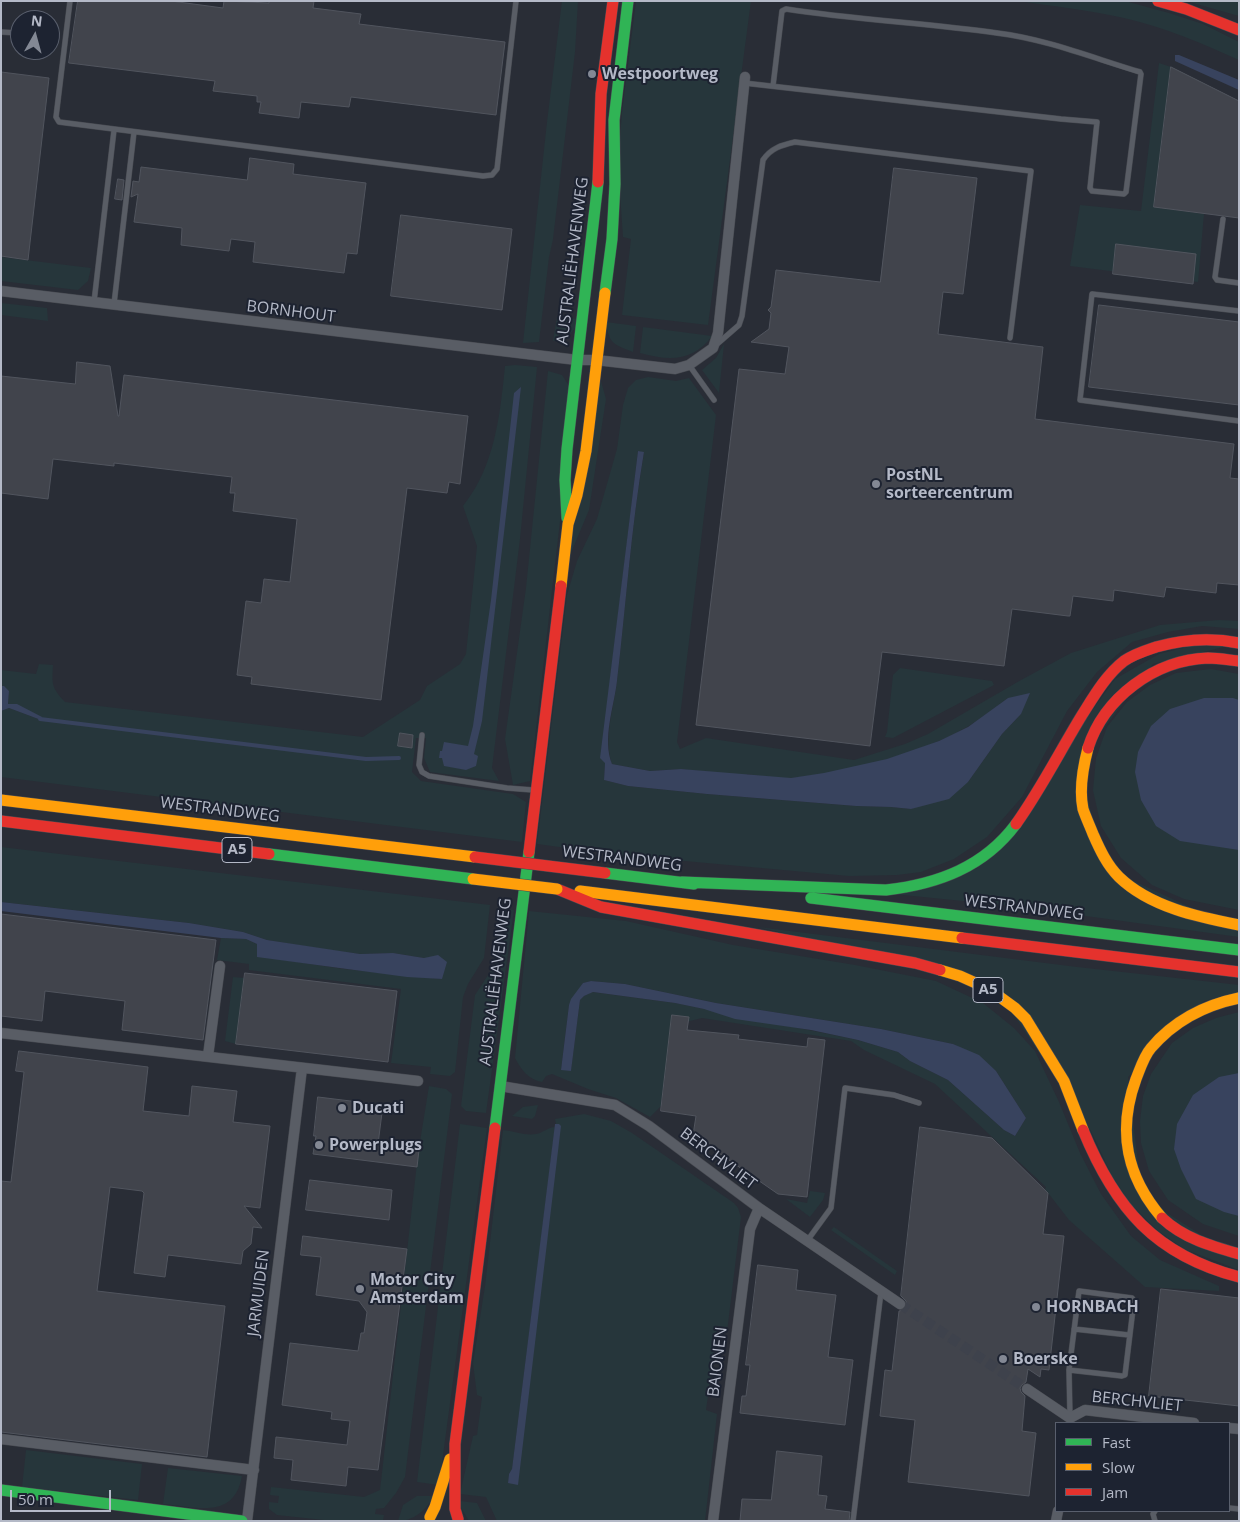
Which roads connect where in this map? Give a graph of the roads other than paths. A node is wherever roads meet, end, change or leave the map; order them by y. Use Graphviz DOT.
graph roads {
  1 [pos="70,1"];
  2 [pos="516,1"];
  3 [pos="613,1"];
  4 [pos="628,1"];
  5 [pos="1158,1"];
  6 [pos="1239,30"];
  7 [pos="745,80"];
  8 [pos="773,86"];
  9 [pos="114,130"];
  10 [pos="134,132"];
  11 [pos="1223,219"];
  12 [pos="1239,283"];
  13 [pos="1,291"];
  14 [pos="94,302"];
  15 [pos="114,305"];
  16 [pos="1239,311"];
  17 [pos="1010,338"];
  18 [pos="713,348"];
  19 [pos="577,360"];
  20 [pos="596,360"];
  21 [pos="689,365"];
  22 [pos="714,400"];
  23 [pos="1239,421"];
  24 [pos="568,524"];
  25 [pos="1239,643"];
  26 [pos="1239,661"];
  27 [pos="422,735"];
  28 [pos="536,790"];
  29 [pos="1,800"];
  30 [pos="1,821"];
  31 [pos="682,882"];
  32 [pos="557,889"];
  33 [pos="1239,925"];
  34 [pos="1239,950"];
  35 [pos="220,966"];
  36 [pos="1239,972"];
  37 [pos="1239,998"];
  38 [pos="1,1033"];
  39 [pos="208,1056"];
  40 [pos="302,1068"];
  41 [pos="418,1081"];
  42 [pos="500,1086"];
  43 [pos="919,1103"];
  44 [pos="759,1208"];
  45 [pos="807,1241"];
  46 [pos="1239,1254"];
  47 [pos="1239,1277"];
  48 [pos="880,1292"];
  49 [pos="900,1304"];
  50 [pos="1074,1329"];
  51 [pos="1129,1335"];
  52 [pos="1069,1370"];
  53 [pos="1027,1389"];
  54 [pos="1069,1420"];
  55 [pos="1164,1421"];
  56 [pos="1179,1422"];
  57 [pos="1,1439"];
  58 [pos="455,1444"];
  59 [pos="254,1470"];
  60 [pos="1,1490"];
  61 [pos="427,1519"];
  62 [pos="459,1520"];
  63 [pos="242,1521"];
  64 [pos="248,1521"];
  65 [pos="713,1521"];
  66 [pos="853,1521"];
  1 -- 9 [label="lane"];
  2 -- 10 [label="lane"];
  3 -- 19 [label="main road, AUSTRALIËHAVENWEG"];
  4 -- 20 [label="main road, AUSTRALIËHAVENWEG"];
  5 -- 6 [label="main road"];
  7 -- 8 [label="lane"];
  7 -- 18 [label="street"];
  8 -- 8 [label="lane"];
  9 -- 10 [label="lane"];
  9 -- 14 [label="lane"];
  10 -- 15 [label="lane"];
  11 -- 12 [label="lane"];
  13 -- 14 [label="street, BORNHOUT"];
  14 -- 15 [label="street, BORNHOUT"];
  15 -- 19 [label="street, BORNHOUT"];
  16 -- 23 [label="lane"];
  17 -- 18 [label="lane"];
  18 -- 21 [label="street"];
  19 -- 20 [label="street, BORNHOUT"];
  19 -- 24 [label="main road, AUSTRALIËHAVENWEG"];
  20 -- 21 [label="street"];
  20 -- 24 [label="main road, AUSTRALIËHAVENWEG"];
  21 -- 22 [label="lane"];
  24 -- 28 [label="main road, AUSTRALIËHAVENWEG"];
  25 -- 31 [label="main road, A5"];
  26 -- 33 [label="main road"];
  27 -- 28 [label="lane"];
  28 -- 42 [label="main road, AUSTRALIËHAVENWEG"];
  29 -- 31 [label="main road, WESTRANDWEG / A5, bridge"];
  30 -- 32 [label="main road, A5, bridge"];
  31 -- 34 [label="main road, WESTRANDWEG / A5"];
  32 -- 36 [label="main road, A5"];
  32 -- 47 [label="main road, A5"];
  35 -- 39 [label="street"];
  37 -- 46 [label="main road"];
  38 -- 39 [label="street"];
  39 -- 40 [label="street"];
  40 -- 41 [label="street"];
  40 -- 59 [label="street, JARMUIDEN"];
  42 -- 44 [label="street, BERCHVLIET"];
  42 -- 58 [label="main road, AUSTRALIËHAVENWEG"];
  43 -- 45 [label="lane"];
  44 -- 45 [label="street, BERCHVLIET"];
  44 -- 65 [label="street, BAIONEN"];
  45 -- 48 [label="street, BERCHVLIET"];
  48 -- 49 [label="street, BERCHVLIET"];
  48 -- 66 [label="lane"];
  50 -- 51 [label="lane"];
  50 -- 51 [label="lane"];
  50 -- 52 [label="lane"];
  51 -- 52 [label="lane"];
  52 -- 54 [label="lane"];
  53 -- 54 [label="street, BERCHVLIET"];
  54 -- 55 [label="street, BERCHVLIET"];
  55 -- 56 [label="street, BERCHVLIET"];
  57 -- 59 [label="street"];
  58 -- 61 [label="main road, AUSTRALIËHAVENWEG"];
  58 -- 62 [label="main road, AUSTRALIËHAVENWEG"];
  59 -- 64 [label="street, JARMUIDEN"];
  60 -- 63 [label="main road"];
  61 -- 62 [label="main road"];
}
